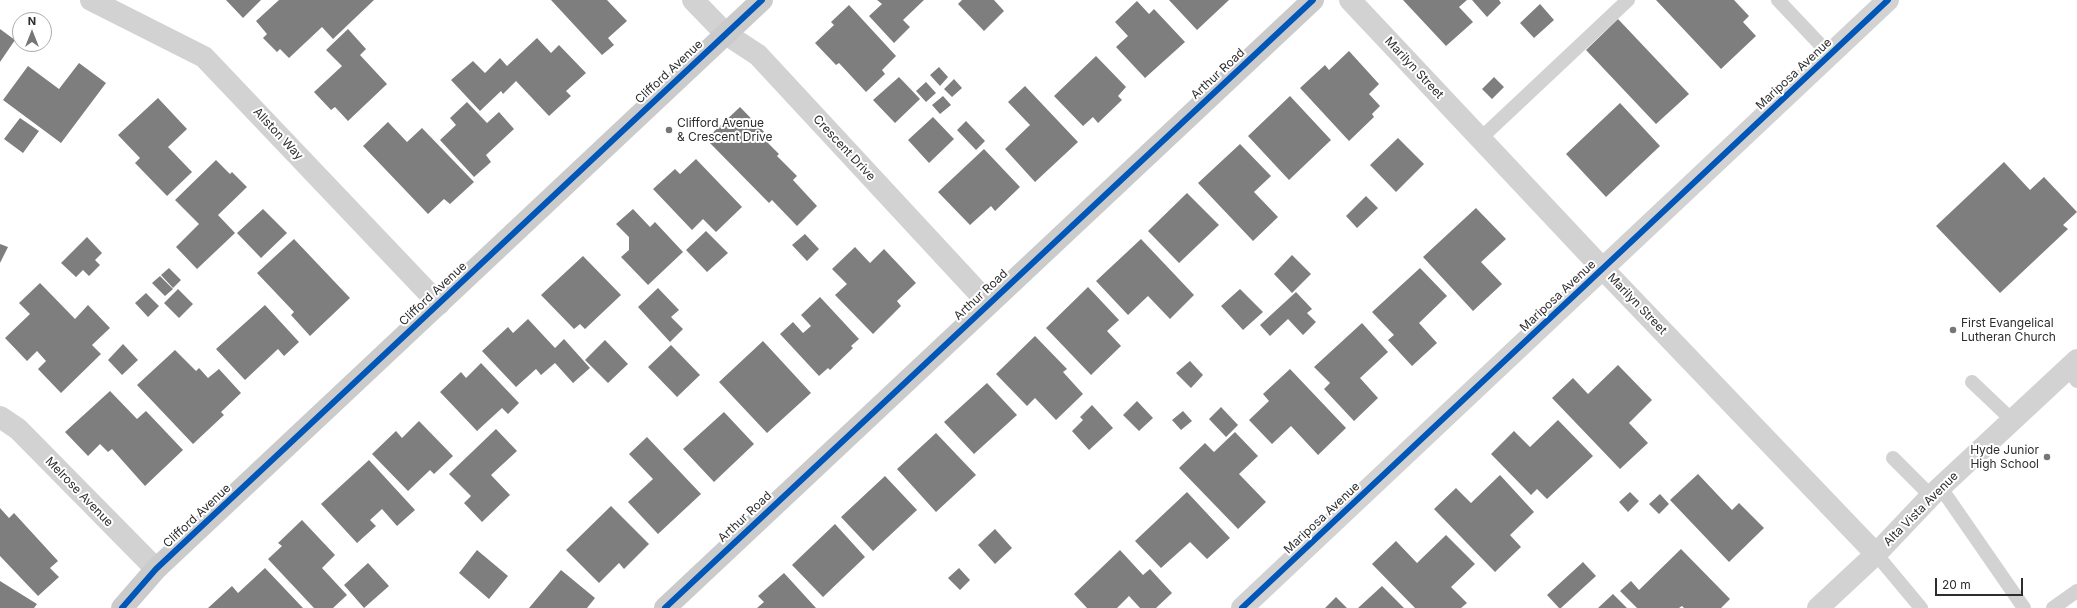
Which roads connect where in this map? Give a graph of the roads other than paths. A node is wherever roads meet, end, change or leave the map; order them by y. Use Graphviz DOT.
graph roads {
  1 [pos="91,0"];
  2 [pos="693,0"];
  3 [pos="762,0"];
  4 [pos="1313,0"];
  5 [pos="1350,0"];
  6 [pos="1628,0"];
  7 [pos="1778,0"];
  8 [pos="1888,0"];
  9 [pos="726,34"];
  10 [pos="1830,55"];
  11 [pos="1480,139"];
  12 [pos="1603,269"];
  13 [pos="988,303"];
  14 [pos="438,304"];
  15 [pos="2074,370"];
  16 [pos="1972,382"];
  17 [pos="0,418"];
  18 [pos="2012,420"];
  19 [pos="1893,458"];
  20 [pos="1936,492"];
  21 [pos="1876,554"];
  22 [pos="156,570"];
  23 [pos="2077,591"];
  24 [pos="673,605"];
  25 [pos="122,608"];
  26 [pos="1242,608"];
  27 [pos="1818,608"];
  28 [pos="1920,608"];
  29 [pos="2024,608"];
  30 [pos="2053,608"];
  1 -- 14 [label="street, Allston Way"];
  2 -- 9 [label="street, Crescent Drive"];
  3 -- 9 [label="street, Clifford Avenue"];
  4 -- 13 [label="street, Arthur Road"];
  5 -- 11 [label="street, Marilyn Street"];
  6 -- 11 [label="lane"];
  7 -- 10 [label="lane"];
  8 -- 10 [label="street, Mariposa Avenue"];
  9 -- 13 [label="street, Crescent Drive"];
  9 -- 14 [label="street, Clifford Avenue"];
  10 -- 12 [label="street, Mariposa Avenue"];
  11 -- 12 [label="street, Marilyn Street"];
  12 -- 21 [label="street, Marilyn Street"];
  12 -- 26 [label="street, Mariposa Avenue"];
  13 -- 24 [label="street, Arthur Road"];
  14 -- 22 [label="street, Clifford Avenue"];
  15 -- 18 [label="street, Alta Vista Avenue"];
  16 -- 18 [label="lane"];
  17 -- 22 [label="street, Melrose Avenue"];
  18 -- 20 [label="street, Alta Vista Avenue"];
  19 -- 20 [label="lane"];
  20 -- 21 [label="street, Alta Vista Avenue"];
  20 -- 29 [label="lane"];
  21 -- 27 [label="street, Alta Vista Avenue"];
  21 -- 28 [label="lane"];
  22 -- 25 [label="street, Clifford Avenue"];
  23 -- 30 [label="lane"];
}
